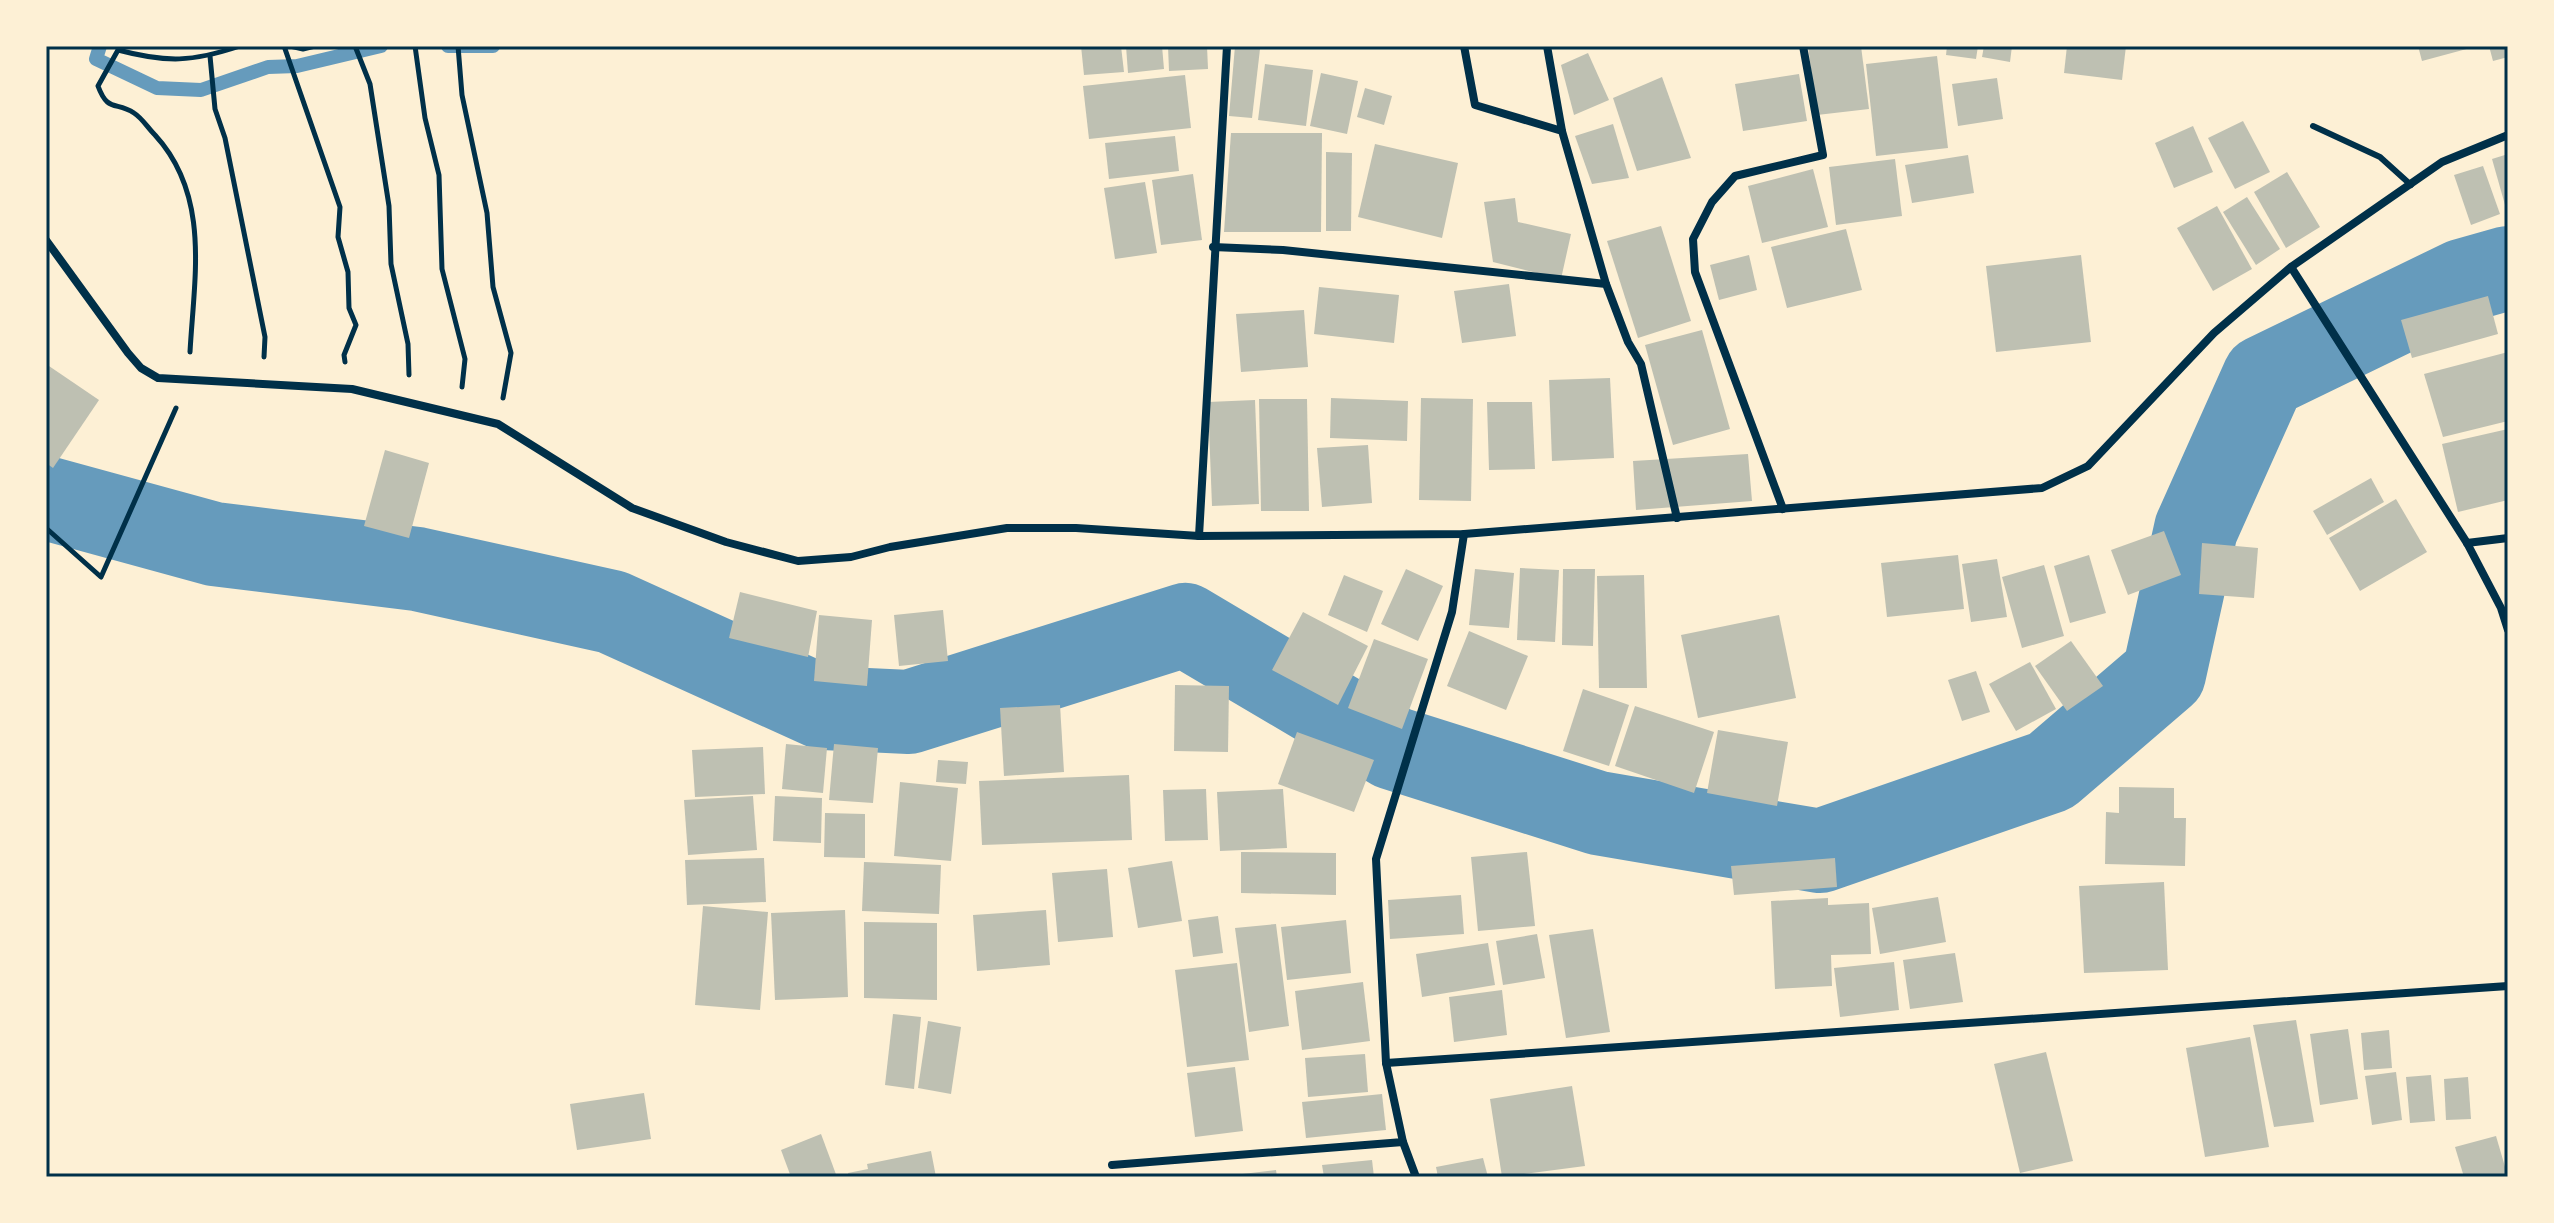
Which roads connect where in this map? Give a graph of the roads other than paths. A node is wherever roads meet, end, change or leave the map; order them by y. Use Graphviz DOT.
graph roads {
  1 [pos="1227,46"];
  2 [pos="1464,46"];
  3 [pos="1547,46"];
  4 [pos="1803,46"];
  5 [pos="2313,126"];
  6 [pos="1562,131"];
  7 [pos="2508,135"];
  8 [pos="2411,185"];
  9 [pos="46,240"];
  10 [pos="1213,247"];
  11 [pos="2291,267"];
  12 [pos="1606,284"];
  13 [pos="1783,509"];
  14 [pos="1677,518"];
  15 [pos="1464,534"];
  16 [pos="1199,536"];
  17 [pos="2508,538"];
  18 [pos="2467,543"];
  19 [pos="2508,630"];
  20 [pos="2508,986"];
  21 [pos="1386,1063"];
  22 [pos="1403,1142"];
  23 [pos="1112,1165"];
  24 [pos="1416,1177"];
  1 -- 10 [label="street"];
  2 -- 6 [label="street"];
  3 -- 6 [label="street"];
  4 -- 13 [label="street"];
  5 -- 8 [label="lane"];
  6 -- 12 [label="street"];
  7 -- 8 [label="street"];
  8 -- 11 [label="street"];
  9 -- 16 [label="street"];
  10 -- 12 [label="street"];
  10 -- 16 [label="street"];
  11 -- 13 [label="street"];
  11 -- 18 [label="street"];
  12 -- 14 [label="street"];
  13 -- 14 [label="street"];
  14 -- 15 [label="street"];
  15 -- 16 [label="street"];
  15 -- 21 [label="street"];
  17 -- 18 [label="street"];
  18 -- 19 [label="street"];
  20 -- 21 [label="street"];
  21 -- 22 [label="street"];
  22 -- 23 [label="street"];
  22 -- 24 [label="street"];
}
